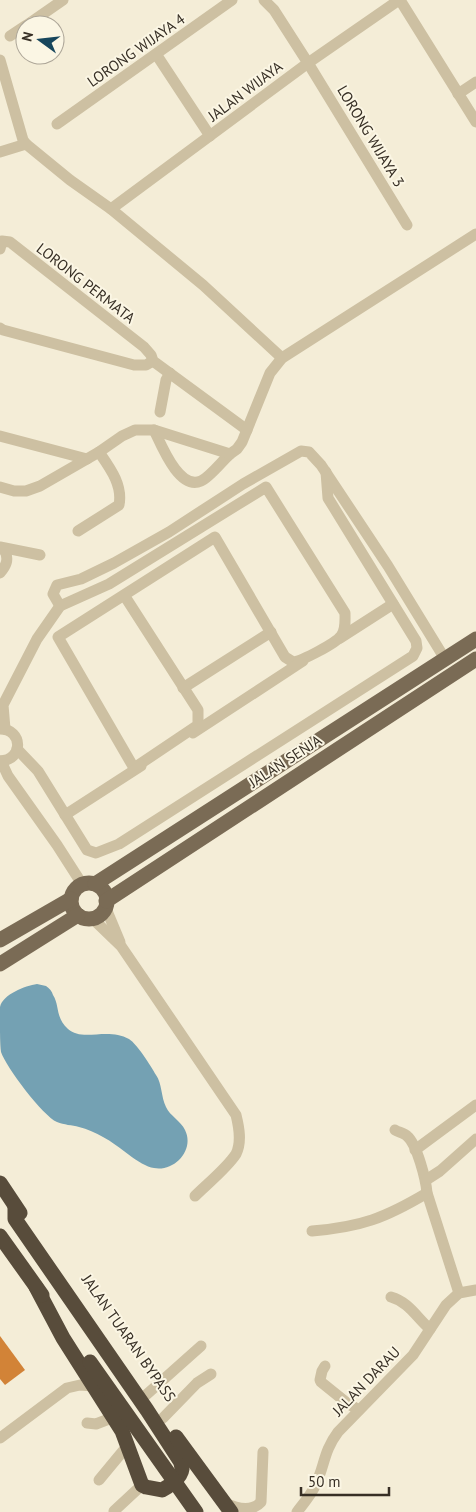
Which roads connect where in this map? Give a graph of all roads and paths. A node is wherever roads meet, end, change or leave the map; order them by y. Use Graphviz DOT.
graph roads {
  1 [pos="63,0"];
  2 [pos="232,0"];
  3 [pos="264,0"];
  4 [pos="399,0"];
  5 [pos="42,15"];
  6 [pos="15,33"];
  7 [pos="10,36"];
  8 [pos="156,54"];
  9 [pos="0,60"];
  10 [pos="308,63"];
  11 [pos="476,82"];
  12 [pos="458,94"];
  13 [pos="476,122"];
  14 [pos="57,124"];
  15 [pos="210,136"];
  16 [pos="26,144"];
  17 [pos="0,152"];
  18 [pos="111,209"];
  19 [pos="408,225"];
  20 [pos="476,234"];
  21 [pos="0,249"];
  22 [pos="0,328"];
  23 [pos="282,358"];
  24 [pos="153,361"];
  25 [pos="170,373"];
  26 [pos="160,412"];
  27 [pos="154,430"];
  28 [pos="248,430"];
  29 [pos="0,436"];
  30 [pos="99,452"];
  31 [pos="230,454"];
  32 [pos="87,459"];
  33 [pos="326,472"];
  34 [pos="0,487"];
  35 [pos="78,531"];
  36 [pos="0,548"];
  37 [pos="40,555"];
  38 [pos="0,573"];
  39 [pos="81,579"];
  40 [pos="86,594"];
  41 [pos="124,595"];
  42 [pos="393,604"];
  43 [pos="60,606"];
  44 [pos="271,632"];
  45 [pos="476,639"];
  46 [pos="476,659"];
  47 [pos="445,660"];
  48 [pos="183,688"];
  49 [pos="2,729"];
  50 [pos="17,749"];
  51 [pos="1,761"];
  52 [pos="65,815"];
  53 [pos="88,884"];
  54 [pos="71,899"];
  55 [pos="106,904"];
  56 [pos="85,917"];
  57 [pos="0,940"];
  58 [pos="121,946"];
  59 [pos="0,964"];
  60 [pos="476,1105"];
  61 [pos="395,1130"];
  62 [pos="476,1139"];
  63 [pos="415,1150"];
  64 [pos="426,1180"];
  65 [pos="0,1183"];
  66 [pos="427,1193"];
  67 [pos="195,1196"];
  68 [pos="15,1206"];
  69 [pos="312,1231"];
  70 [pos="0,1236"];
  71 [pos="36,1287"];
  72 [pos="476,1290"];
  73 [pos="459,1292"];
  74 [pos="391,1297"];
  75 [pos="430,1329"];
  76 [pos="201,1346"];
  77 [pos="325,1366"];
  78 [pos="211,1374"];
  79 [pos="93,1386"];
  80 [pos="146,1395"];
  81 [pos="358,1410"];
  82 [pos="114,1417"];
  83 [pos="163,1418"];
  84 [pos="88,1423"];
  85 [pos="0,1438"];
  86 [pos="128,1445"];
  87 [pos="263,1452"];
  88 [pos="99,1480"];
  89 [pos="174,1481"];
  90 [pos="142,1485"];
  91 [pos="228,1508"];
  92 [pos="114,1511"];
  93 [pos="196,1512"];
  94 [pos="298,1512"];
  1 -- 5 [label="street"];
  2 -- 8 [label="street, LORONG WIJAYA 4"];
  3 -- 10 [label="street, LORONG WIJAYA 3"];
  4 -- 10 [label="street, JALAN WIJAYA"];
  4 -- 12 [label="street"];
  6 -- 7 [label="street"];
  8 -- 14 [label="street, LORONG WIJAYA 4"];
  8 -- 15 [label="street"];
  9 -- 16 [label="street"];
  10 -- 15 [label="street, JALAN WIJAYA"];
  10 -- 19 [label="street, LORONG WIJAYA 3"];
  11 -- 12 [label="street"];
  12 -- 13 [label="street"];
  15 -- 18 [label="street, JALAN WIJAYA"];
  16 -- 17 [label="street"];
  16 -- 18 [label="street"];
  18 -- 23 [label="street"];
  20 -- 23 [label="street"];
  21 -- 24 [label="street, LORONG PERMATA"];
  22 -- 24 [label="street"];
  23 -- 28 [label="street"];
  24 -- 25 [label="street, LORONG PERMATA"];
  25 -- 26 [label="street"];
  25 -- 28 [label="street, LORONG PERMATA"];
  27 -- 30 [label="street"];
  27 -- 31 [label="street"];
  27 -- 31 [label="street"];
  28 -- 31 [label="street"];
  29 -- 32 [label="street"];
  30 -- 32 [label="street"];
  30 -- 35 [label="street"];
  32 -- 34 [label="street"];
  33 -- 39 [label="street"];
  33 -- 42 [label="street"];
  33 -- 47 [label="street"];
  36 -- 37 [label="street"];
  36 -- 38 [label="street"];
  39 -- 40 [label="street"];
  39 -- 43 [label="street"];
  40 -- 43 [label="street"];
  40 -- 44 [label="street"];
  41 -- 44 [label="street"];
  41 -- 48 [label="street"];
  41 -- 48 [label="street"];
  42 -- 52 [label="street"];
  42 -- 52 [label="street"];
  43 -- 49 [label="street"];
  44 -- 48 [label="street"];
  45 -- 47 [label="main road, JALAN SENJA"];
  46 -- 55 [label="main road, JALAN SENJA"];
  47 -- 53 [label="main road, JALAN SENJA"];
  49 -- 50 [label="street"];
  50 -- 51 [label="street"];
  50 -- 52 [label="street"];
  51 -- 53 [label="street"];
  53 -- 54 [label="main road, JALAN SENJA"];
  53 -- 55 [label="main road"];
  54 -- 56 [label="main road"];
  54 -- 57 [label="main road, JALAN SENJA"];
  55 -- 56 [label="main road, JALAN SENJA"];
  55 -- 58 [label="street"];
  56 -- 58 [label="street"];
  56 -- 59 [label="main road, JALAN SENJA"];
  58 -- 67 [label="street"];
  60 -- 63 [label="street"];
  61 -- 63 [label="street"];
  62 -- 64 [label="street"];
  63 -- 64 [label="street"];
  64 -- 66 [label="street"];
  65 -- 68 [label="highway, JALAN TUARAN BYPASS"];
  66 -- 69 [label="street"];
  66 -- 73 [label="street"];
  68 -- 80 [label="highway, JALAN TUARAN BYPASS"];
  68 -- 89 [label="highway"];
  70 -- 71 [label="highway"];
  71 -- 79 [label="highway"];
  71 -- 89 [label="highway"];
  72 -- 73 [label="street"];
  73 -- 75 [label="street, JALAN DARAU"];
  74 -- 75 [label="street"];
  75 -- 81 [label="street, JALAN DARAU"];
  76 -- 80 [label="street"];
  77 -- 81 [label="street"];
  78 -- 83 [label="street"];
  79 -- 82 [label="highway"];
  79 -- 85 [label="street"];
  80 -- 83 [label="highway, JALAN TUARAN BYPASS"];
  81 -- 94 [label="street, JALAN DARAU"];
  82 -- 84 [label="street"];
  82 -- 86 [label="highway"];
  83 -- 91 [label="highway, JALAN TUARAN BYPASS"];
  86 -- 88 [label="street"];
  86 -- 90 [label="highway"];
  87 -- 91 [label="street"];
  89 -- 90 [label="highway"];
  89 -- 93 [label="highway"];
  90 -- 92 [label="street"];
}
